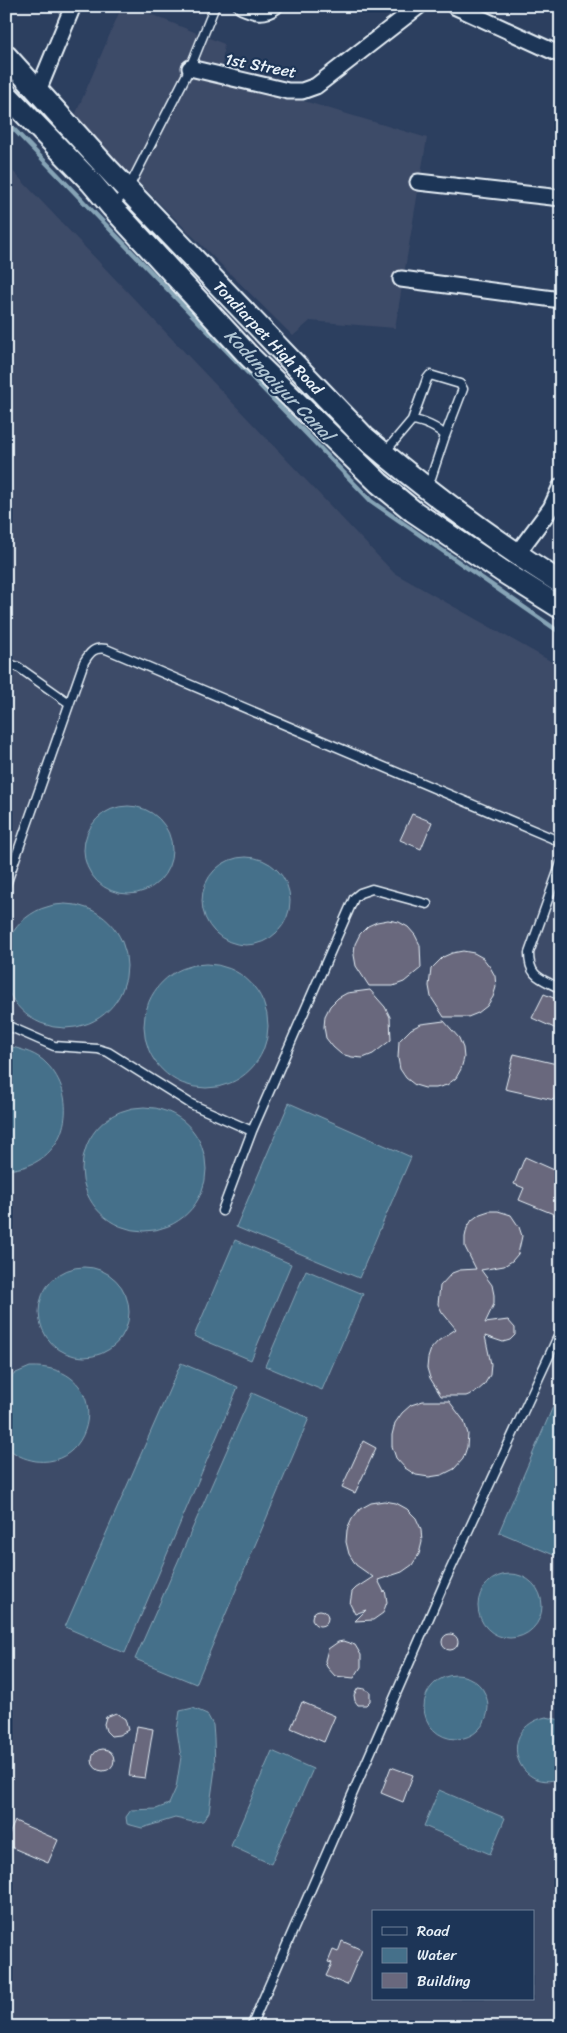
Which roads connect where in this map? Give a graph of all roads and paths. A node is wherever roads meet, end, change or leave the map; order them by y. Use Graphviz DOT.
graph roads {
  1 [pos="74,6"];
  2 [pos="215,6"];
  3 [pos="242,6"];
  4 [pos="419,6"];
  5 [pos="454,6"];
  6 [pos="273,8"];
  7 [pos="561,55"];
  8 [pos="6,56"];
  9 [pos="190,68"];
  10 [pos="38,91"];
  11 [pos="6,94"];
  12 [pos="418,182"];
  13 [pos="128,189"];
  14 [pos="561,198"];
  15 [pos="112,207"];
  16 [pos="402,279"];
  17 [pos="561,300"];
  18 [pos="412,420"];
  19 [pos="445,436"];
  20 [pos="384,453"];
  21 [pos="561,486"];
  22 [pos="428,489"];
  23 [pos="556,512"];
  24 [pos="516,554"];
  25 [pos="561,583"];
  26 [pos="561,608"];
  27 [pos="6,663"];
  28 [pos="69,703"];
  29 [pos="561,842"];
  30 [pos="561,863"];
  31 [pos="6,886"];
  32 [pos="428,904"];
  33 [pos="561,989"];
  34 [pos="6,1025"];
  35 [pos="252,1131"];
  36 [pos="222,1211"];
  37 [pos="561,1330"];
  38 [pos="251,2027"];
  1 -- 10 [label="street"];
  2 -- 9 [label="lane"];
  3 -- 6 [label="street"];
  4 -- 9 [label="street, 1st Street"];
  5 -- 7 [label="street"];
  8 -- 10 [label="main road, Tondiarpet High Road"];
  9 -- 13 [label="lane"];
  10 -- 13 [label="main road, Tondiarpet High Road"];
  11 -- 15 [label="main road, Tondiarpet High Road"];
  12 -- 14 [label="street"];
  13 -- 15 [label="lane"];
  13 -- 20 [label="main road, Tondiarpet High Road"];
  15 -- 26 [label="main road, Tondiarpet High Road"];
  16 -- 17 [label="street"];
  18 -- 19 [label="lane"];
  18 -- 19 [label="lane"];
  18 -- 20 [label="lane"];
  19 -- 22 [label="lane"];
  20 -- 22 [label="main road, Tondiarpet High Road"];
  21 -- 23 [label="street"];
  22 -- 24 [label="main road, Tondiarpet High Road"];
  23 -- 24 [label="street"];
  24 -- 25 [label="main road, Tondiarpet High Road"];
  27 -- 28 [label="lane"];
  28 -- 29 [label="lane"];
  28 -- 31 [label="lane"];
  30 -- 33 [label="lane"];
  32 -- 35 [label="lane"];
  34 -- 35 [label="lane"];
  35 -- 36 [label="lane"];
  37 -- 38 [label="lane"];
}
